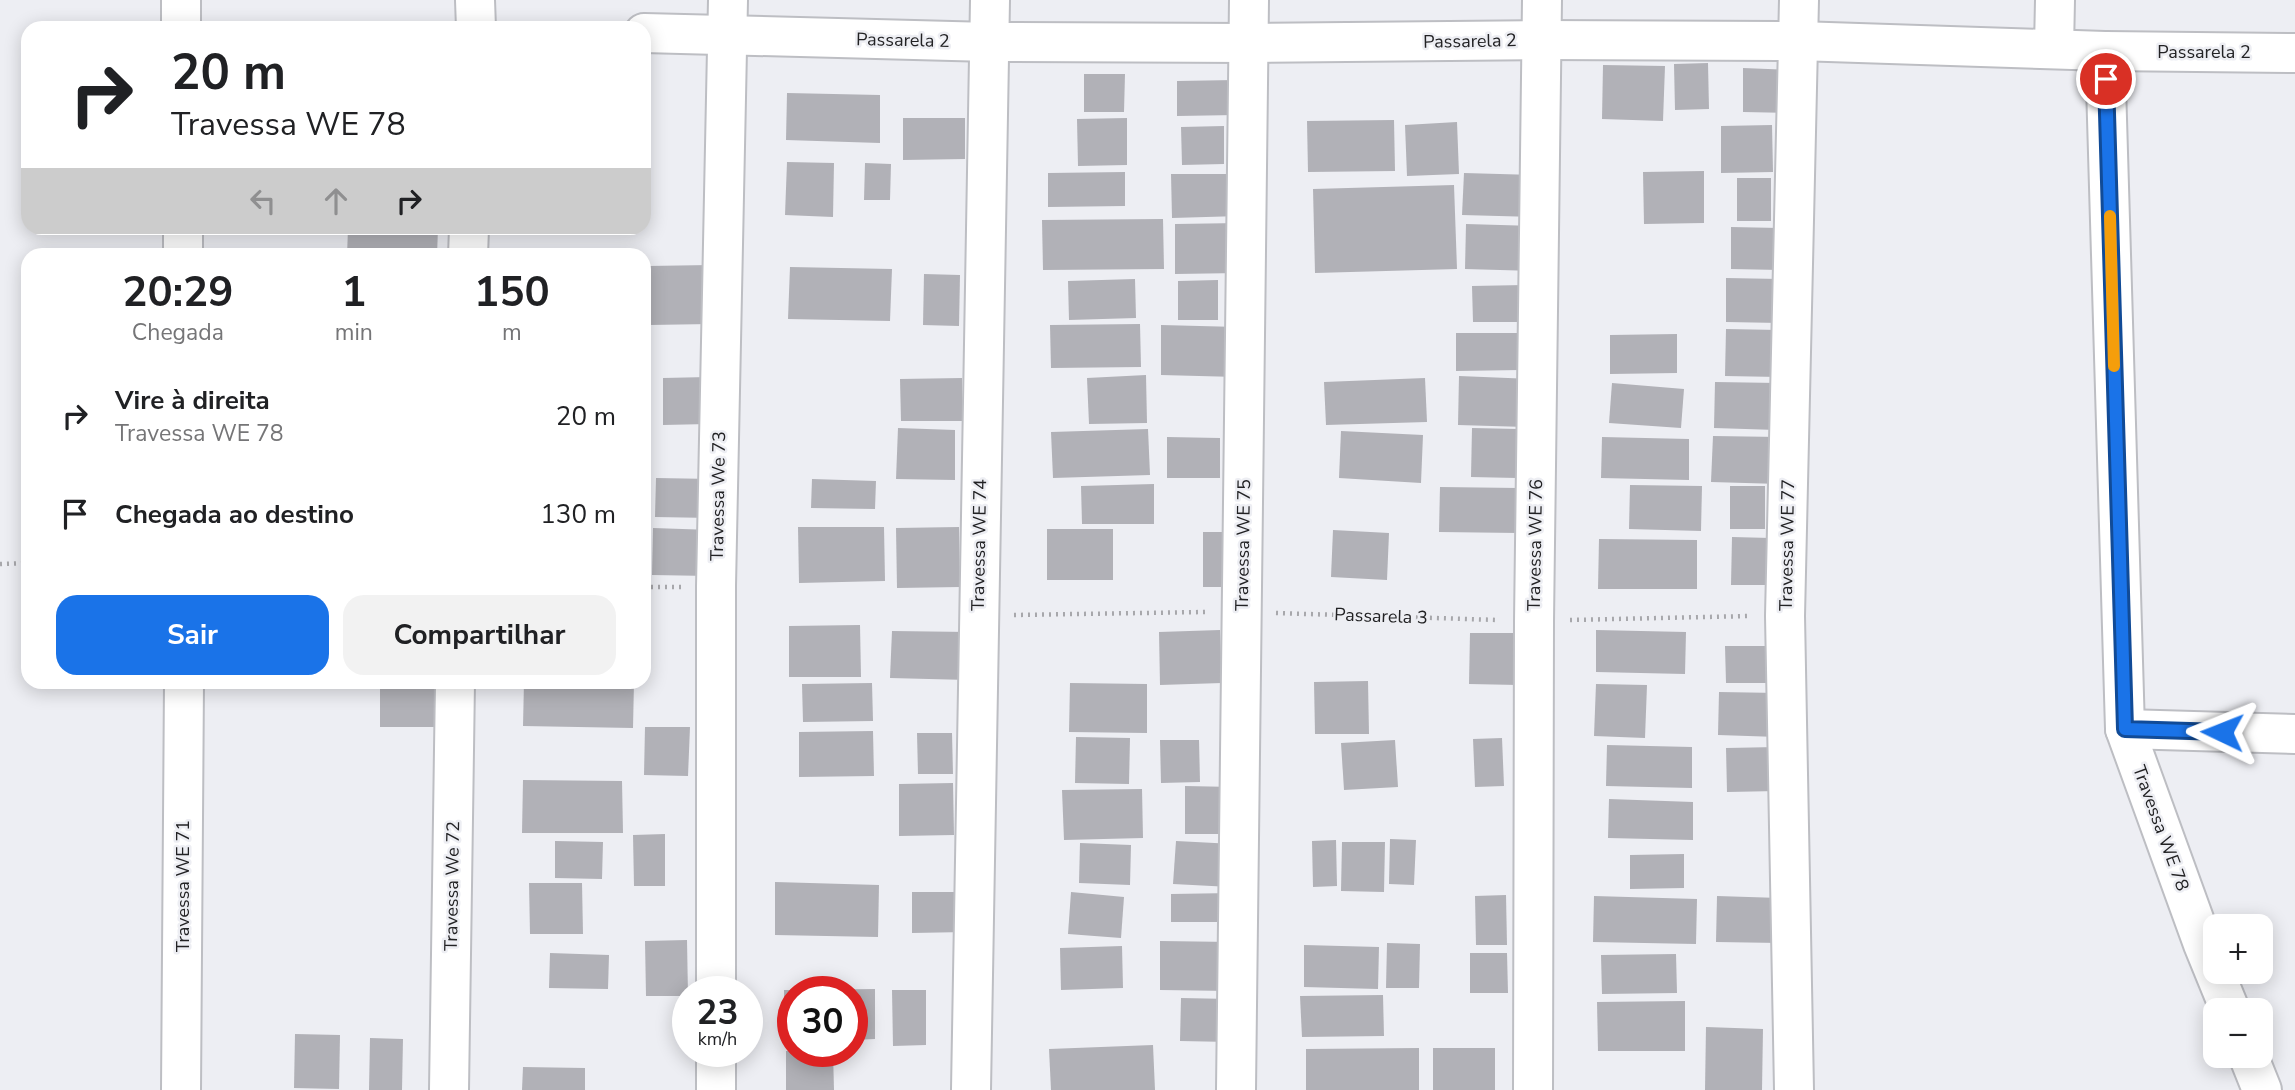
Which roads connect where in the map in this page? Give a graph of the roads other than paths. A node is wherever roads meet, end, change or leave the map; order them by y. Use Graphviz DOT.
graph roads {
  1 [pos="181,0"];
  2 [pos="475,0"];
  3 [pos="990,0"];
  4 [pos="1250,0"];
  5 [pos="1542,0"];
  6 [pos="1799,0"];
  7 [pos="2055,0"];
  8 [pos="728,18"];
  9 [pos="181,21"];
  10 [pos="476,21"];
  11 [pos="651,32"];
  12 [pos="1542,40"];
  13 [pos="1798,41"];
  14 [pos="990,42"];
  15 [pos="1249,43"];
  16 [pos="2054,48"];
  17 [pos="2105,51"];
  18 [pos="2295,52"];
  19 [pos="184,689"];
  20 [pos="455,689"];
  21 [pos="2125,729"];
  22 [pos="2295,734"];
  23 [pos="716,976"];
  24 [pos="2225,998"];
  25 [pos="716,1067"];
  26 [pos="2253,1068"];
  27 [pos="181,1090"];
  28 [pos="449,1090"];
  29 [pos="716,1090"];
  30 [pos="971,1090"];
  31 [pos="1236,1090"];
  32 [pos="1533,1090"];
  33 [pos="1794,1090"];
  34 [pos="2262,1090"];
  1 -- 9 [label="street"];
  2 -- 10 [label="street"];
  3 -- 14 [label="street, Travessa WE 74"];
  4 -- 15 [label="street, Travessa WE 75"];
  5 -- 12 [label="street, Travessa WE 76"];
  6 -- 13 [label="street, Travessa WE 77"];
  7 -- 16 [label="street"];
  8 -- 11 [label="street, Passarela 2"];
  8 -- 14 [label="street, Passarela 2"];
  8 -- 23 [label="street, Travessa We 73"];
  12 -- 13 [label="street, Passarela 2"];
  12 -- 15 [label="street, Passarela 2"];
  12 -- 32 [label="street, Travessa WE 76"];
  13 -- 16 [label="street, Passarela 2"];
  13 -- 33 [label="street, Travessa WE 77"];
  14 -- 15 [label="street, Passarela 2"];
  14 -- 30 [label="street, Travessa WE 74"];
  15 -- 31 [label="street, Travessa WE 75"];
  16 -- 17 [label="street, Passarela 2"];
  17 -- 18 [label="street, Passarela 2"];
  17 -- 21 [label="street, Travessa WE 78"];
  19 -- 27 [label="street, Travessa WE 71"];
  20 -- 28 [label="street, Travessa We 72"];
  21 -- 22 [label="street"];
  21 -- 24 [label="street, Travessa WE 78"];
  25 -- 29 [label="street"];
  26 -- 34 [label="street"];
}
